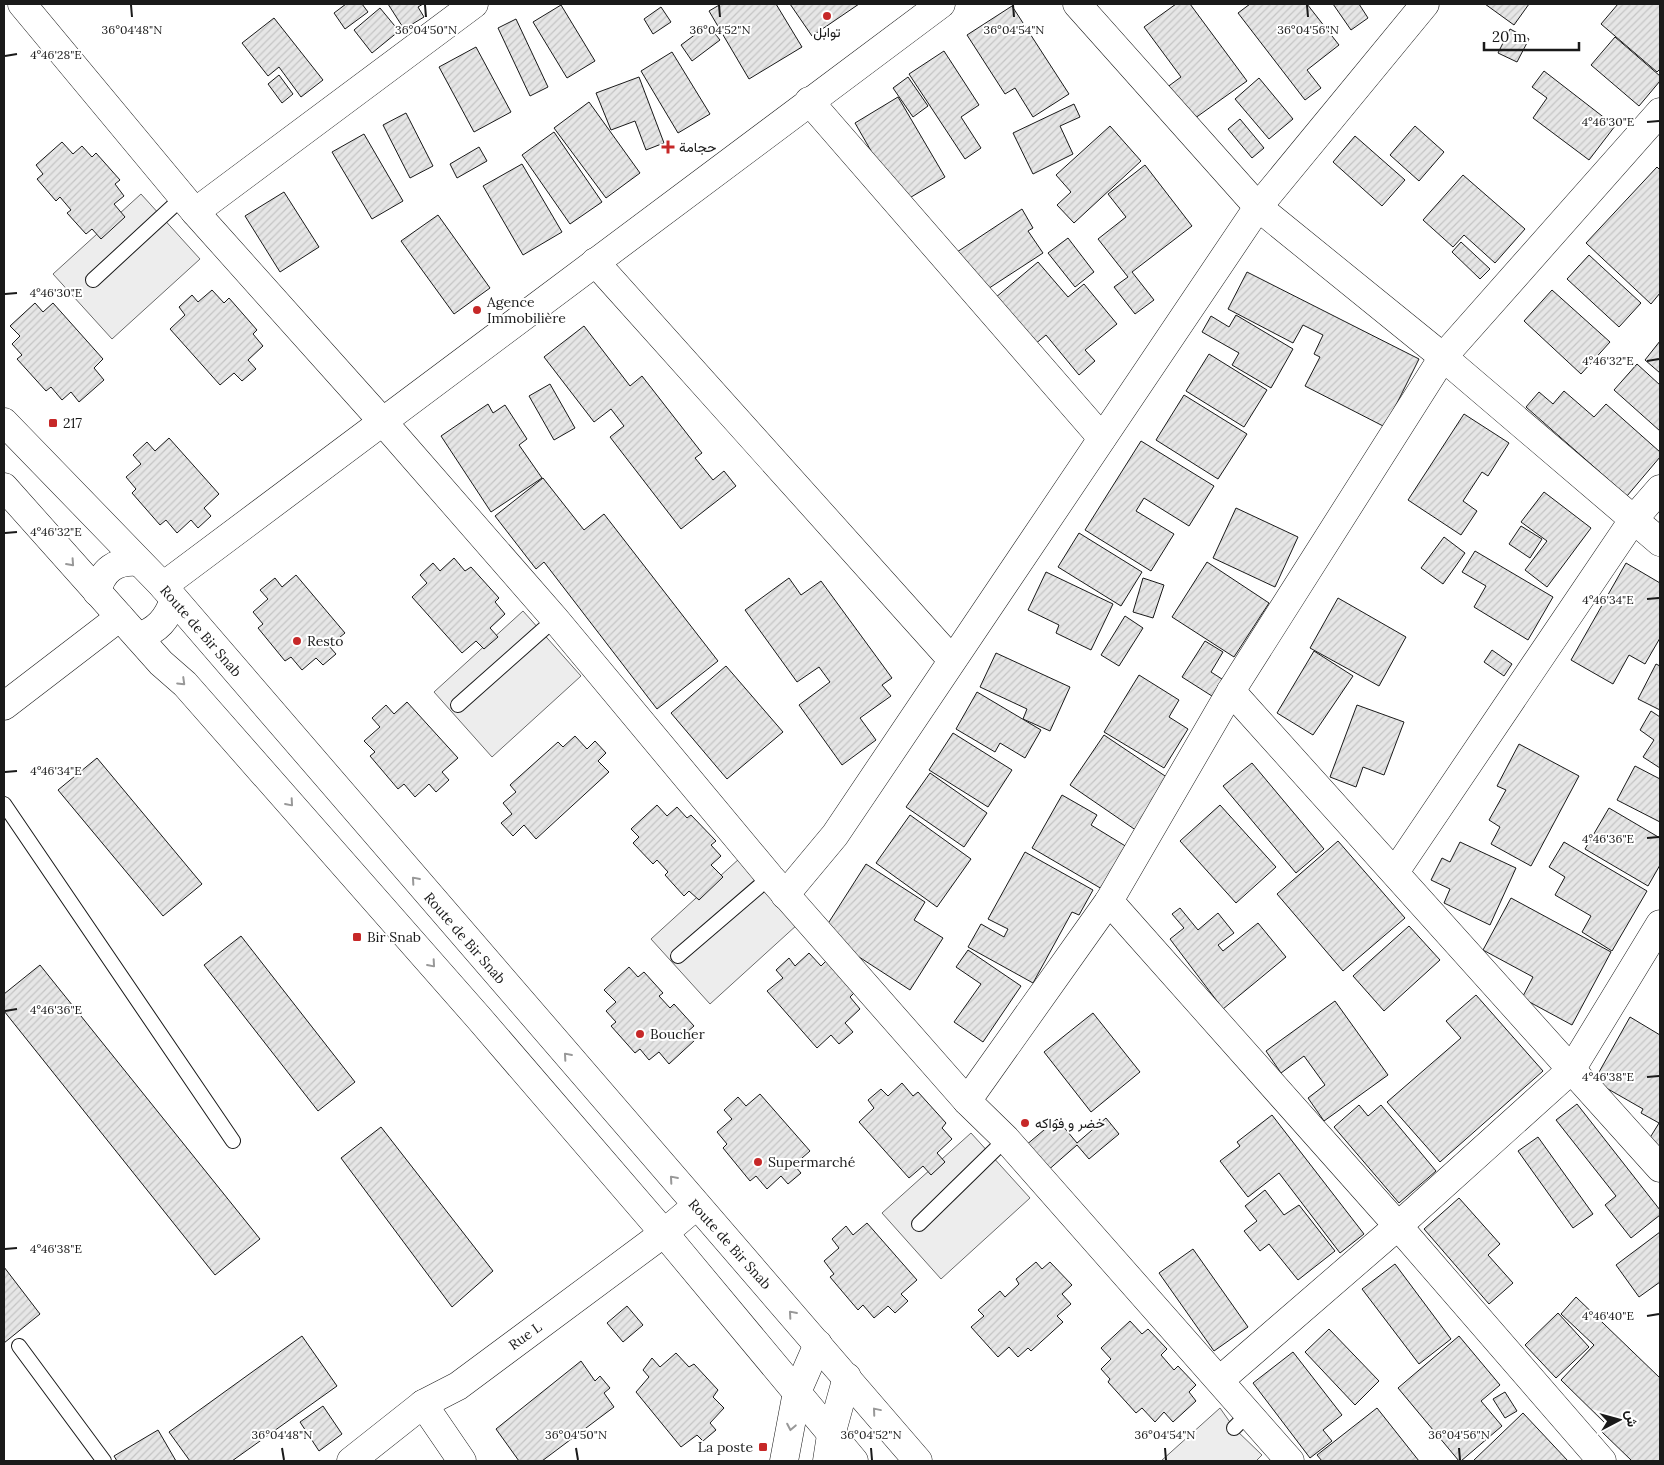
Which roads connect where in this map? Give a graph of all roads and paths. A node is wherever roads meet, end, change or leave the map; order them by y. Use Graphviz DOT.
graph roads {
  1 [pos="474,4"];
  2 [pos="941,4"];
  3 [pos="1077,4"];
  4 [pos="1425,4"];
  5 [pos="30,6"];
  6 [pos="809,101"];
  7 [pos="1655,129"];
  8 [pos="189,204"];
  9 [pos="1258,207"];
  10 [pos="595,262"];
  11 [pos="93,280"];
  12 [pos="1442,357"];
  13 [pos="4,422"];
  14 [pos="383,422"];
  15 [pos="1102,438"];
  16 [pos="4,487"];
  17 [pos="1660,489"];
  18 [pos="1633,520"];
  19 [pos="1660,542"];
  20 [pos="138,562"];
  21 [pos="97,592"];
  22 [pos="169,593"];
  23 [pos="120,617"];
  24 [pos="555,619"];
  25 [pos="138,637"];
  26 [pos="952,660"];
  27 [pos="1232,691"];
  28 [pos="458,705"];
  29 [pos="4,706"];
  30 [pos="4,804"];
  31 [pos="1396,872"];
  32 [pos="778,886"];
  33 [pos="1110,901"];
  34 [pos="1660,924"];
  35 [pos="678,956"];
  36 [pos="1571,1070"];
  37 [pos="967,1100"];
  38 [pos="1006,1139"];
  39 [pos="232,1141"];
  40 [pos="1660,1168"];
  41 [pos="696,1206"];
  42 [pos="919,1224"];
  43 [pos="1398,1226"];
  44 [pos="664,1233"];
  45 [pos="818,1344"];
  46 [pos="19,1346"];
  47 [pos="847,1377"];
  48 [pos="1220,1380"];
  49 [pos="797,1392"];
  50 [pos="423,1404"];
  51 [pos="829,1448"];
  52 [pos="104,1461"];
  53 [pos="351,1461"];
  54 [pos="462,1461"];
  55 [pos="784,1461"];
  56 [pos="854,1461"];
  57 [pos="918,1461"];
  58 [pos="1290,1461"];
  59 [pos="1602,1461"];
  1 -- 8 [label="street"];
  2 -- 6 [label="street"];
  3 -- 9 [label="street"];
  4 -- 9 [label="street"];
  5 -- 8 [label="street"];
  6 -- 10 [label="street"];
  6 -- 15 [label="street"];
  7 -- 12 [label="street"];
  8 -- 11 [label="lane"];
  8 -- 14 [label="street"];
  9 -- 12 [label="street"];
  9 -- 15 [label="street"];
  10 -- 14 [label="street"];
  10 -- 26 [label="street"];
  12 -- 18 [label="street"];
  12 -- 27 [label="street"];
  13 -- 20 [label="street, Route de Bir Snab"];
  14 -- 22 [label="street"];
  14 -- 24 [label="street"];
  15 -- 26 [label="street"];
  16 -- 21 [label="street, one-way"];
  17 -- 18 [label="street"];
  18 -- 19 [label="street"];
  18 -- 31 [label="street"];
  20 -- 21 [label="street"];
  20 -- 22 [label="street, Route de Bir Snab"];
  21 -- 23 [label="street"];
  22 -- 25 [label="street"];
  41 -- 22 [label="street, Route de Bir Snab, one-way"];
  23 -- 25 [label="street"];
  23 -- 29 [label="street"];
  24 -- 28 [label="lane"];
  24 -- 32 [label="street"];
  25 -- 44 [label="street, one-way"];
  26 -- 32 [label="street"];
  27 -- 31 [label="street"];
  27 -- 33 [label="street"];
  30 -- 39 [label="lane"];
  31 -- 36 [label="street"];
  32 -- 35 [label="lane"];
  32 -- 37 [label="street"];
  33 -- 37 [label="street"];
  33 -- 43 [label="street"];
  34 -- 36 [label="street"];
  36 -- 40 [label="street"];
  36 -- 43 [label="street"];
  37 -- 38 [label="street"];
  38 -- 42 [label="lane"];
  38 -- 48 [label="street"];
  41 -- 44 [label="street, Rue L"];
  45 -- 41 [label="street, Route de Bir Snab, one-way"];
  43 -- 48 [label="street"];
  43 -- 59 [label="street"];
  44 -- 49 [label="street"];
  44 -- 50 [label="street, Rue L"];
  45 -- 47 [label="street, Route de Bir Snab"];
  45 -- 49 [label="street"];
  46 -- 52 [label="lane"];
  47 -- 51 [label="street"];
  57 -- 47 [label="street, Route de Bir Snab, one-way"];
  48 -- 58 [label="street"];
  49 -- 51 [label="street"];
  49 -- 55 [label="street, one-way"];
  50 -- 53 [label="street, Rue L"];
  50 -- 54 [label="street"];
  51 -- 56 [label="street"];
}
